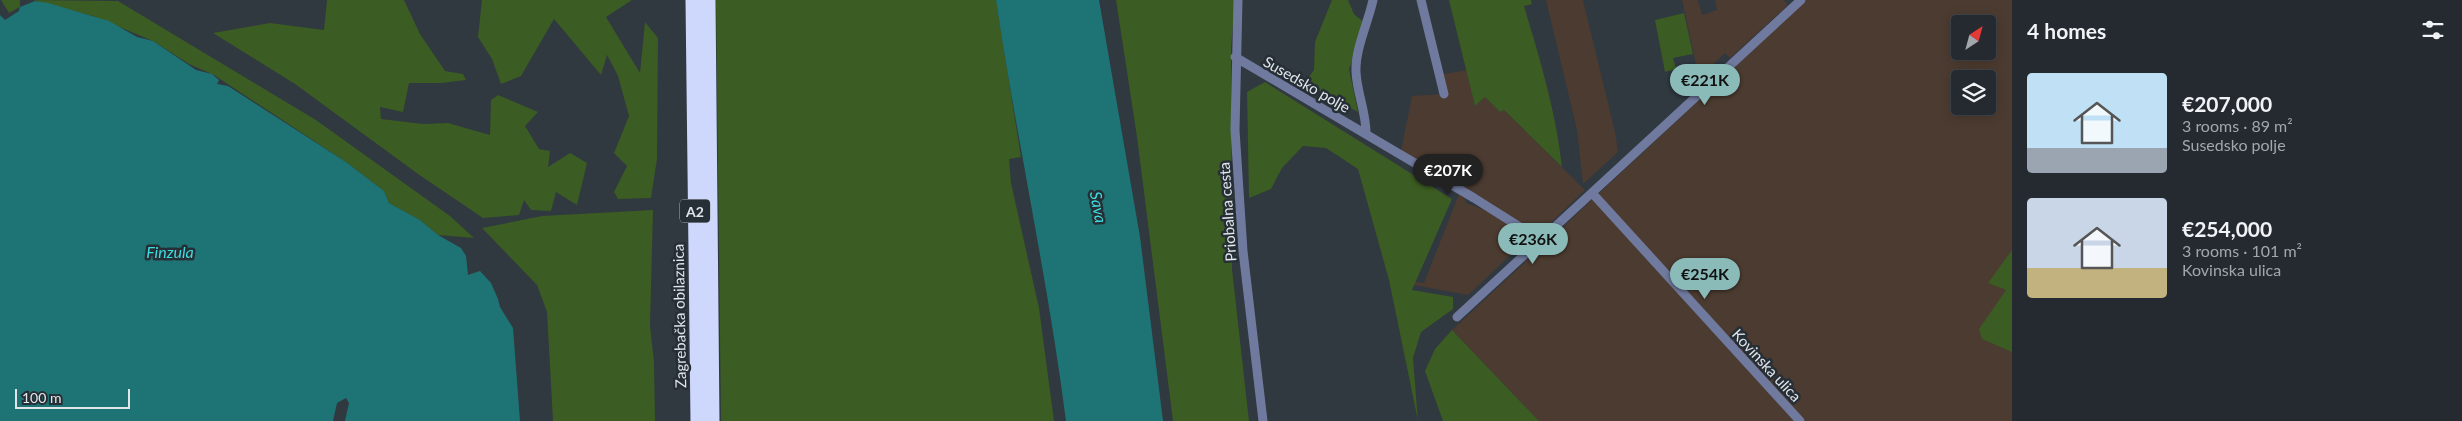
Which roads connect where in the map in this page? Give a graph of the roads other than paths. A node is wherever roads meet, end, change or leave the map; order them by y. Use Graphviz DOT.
graph roads {
  1 [pos="693,0"];
  2 [pos="708,0"];
  3 [pos="1238,0"];
  4 [pos="1373,0"];
  5 [pos="1421,0"];
  6 [pos="1801,0"];
  7 [pos="1235,58"];
  8 [pos="1444,94"];
  9 [pos="1366,133"];
  10 [pos="1593,194"];
  11 [pos="1542,241"];
  12 [pos="1457,317"];
  13 [pos="698,421"];
  14 [pos="712,421"];
  15 [pos="1262,421"];
  16 [pos="1800,421"];
  1 -- 13 [label="highway, Zagrebačka obilaznica / A2"];
  2 -- 14 [label="highway, A2"];
  3 -- 7 [label="street, Priobalna cesta"];
  4 -- 9 [label="street, Susedsko polje"];
  5 -- 8 [label="street"];
  6 -- 10 [label="street"];
  7 -- 9 [label="street, Susedsko polje"];
  7 -- 15 [label="street, Priobalna cesta"];
  9 -- 11 [label="street, Susedsko polje"];
  10 -- 11 [label="street"];
  10 -- 16 [label="street, Kovinska ulica"];
  11 -- 12 [label="street"];
}
